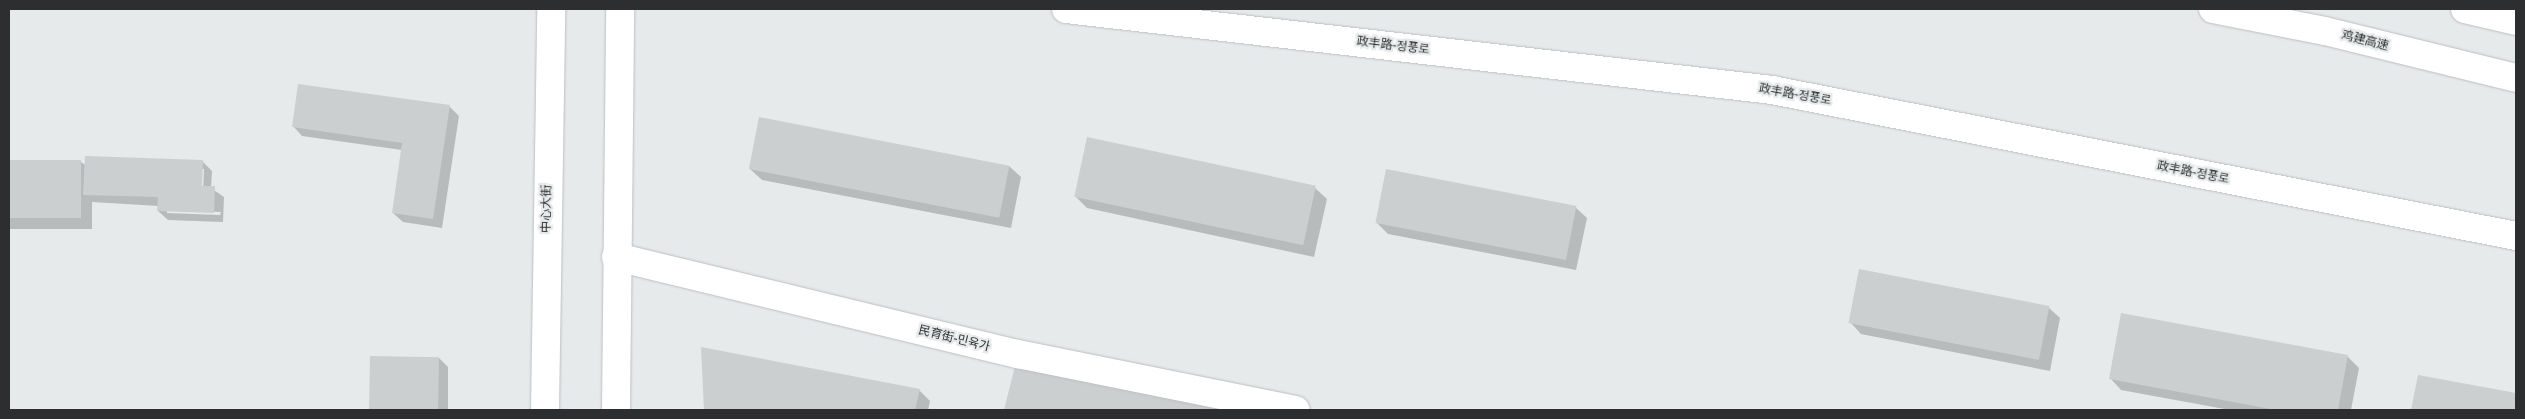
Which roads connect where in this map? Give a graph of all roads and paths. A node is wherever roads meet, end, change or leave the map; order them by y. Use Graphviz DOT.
graph roads {
  1 [pos="551,9"];
  2 [pos="620,9"];
  3 [pos="1066,9"];
  4 [pos="2213,9"];
  5 [pos="2465,9"];
  6 [pos="2516,21"];
  7 [pos="2516,78"];
  8 [pos="2516,236"];
  9 [pos="616,257"];
  10 [pos="545,410"];
  11 [pos="616,410"];
  12 [pos="1296,410"];
  1 -- 10 [label="main road, 中心大街"];
  2 -- 9 [label="main road"];
  3 -- 8 [label="main road, 政丰路-정풍로"];
  4 -- 7 [label="main road, 鸡建高速"];
  5 -- 6 [label="main road"];
  9 -- 11 [label="main road"];
  9 -- 12 [label="main road, 民育街-민육가"];
}
